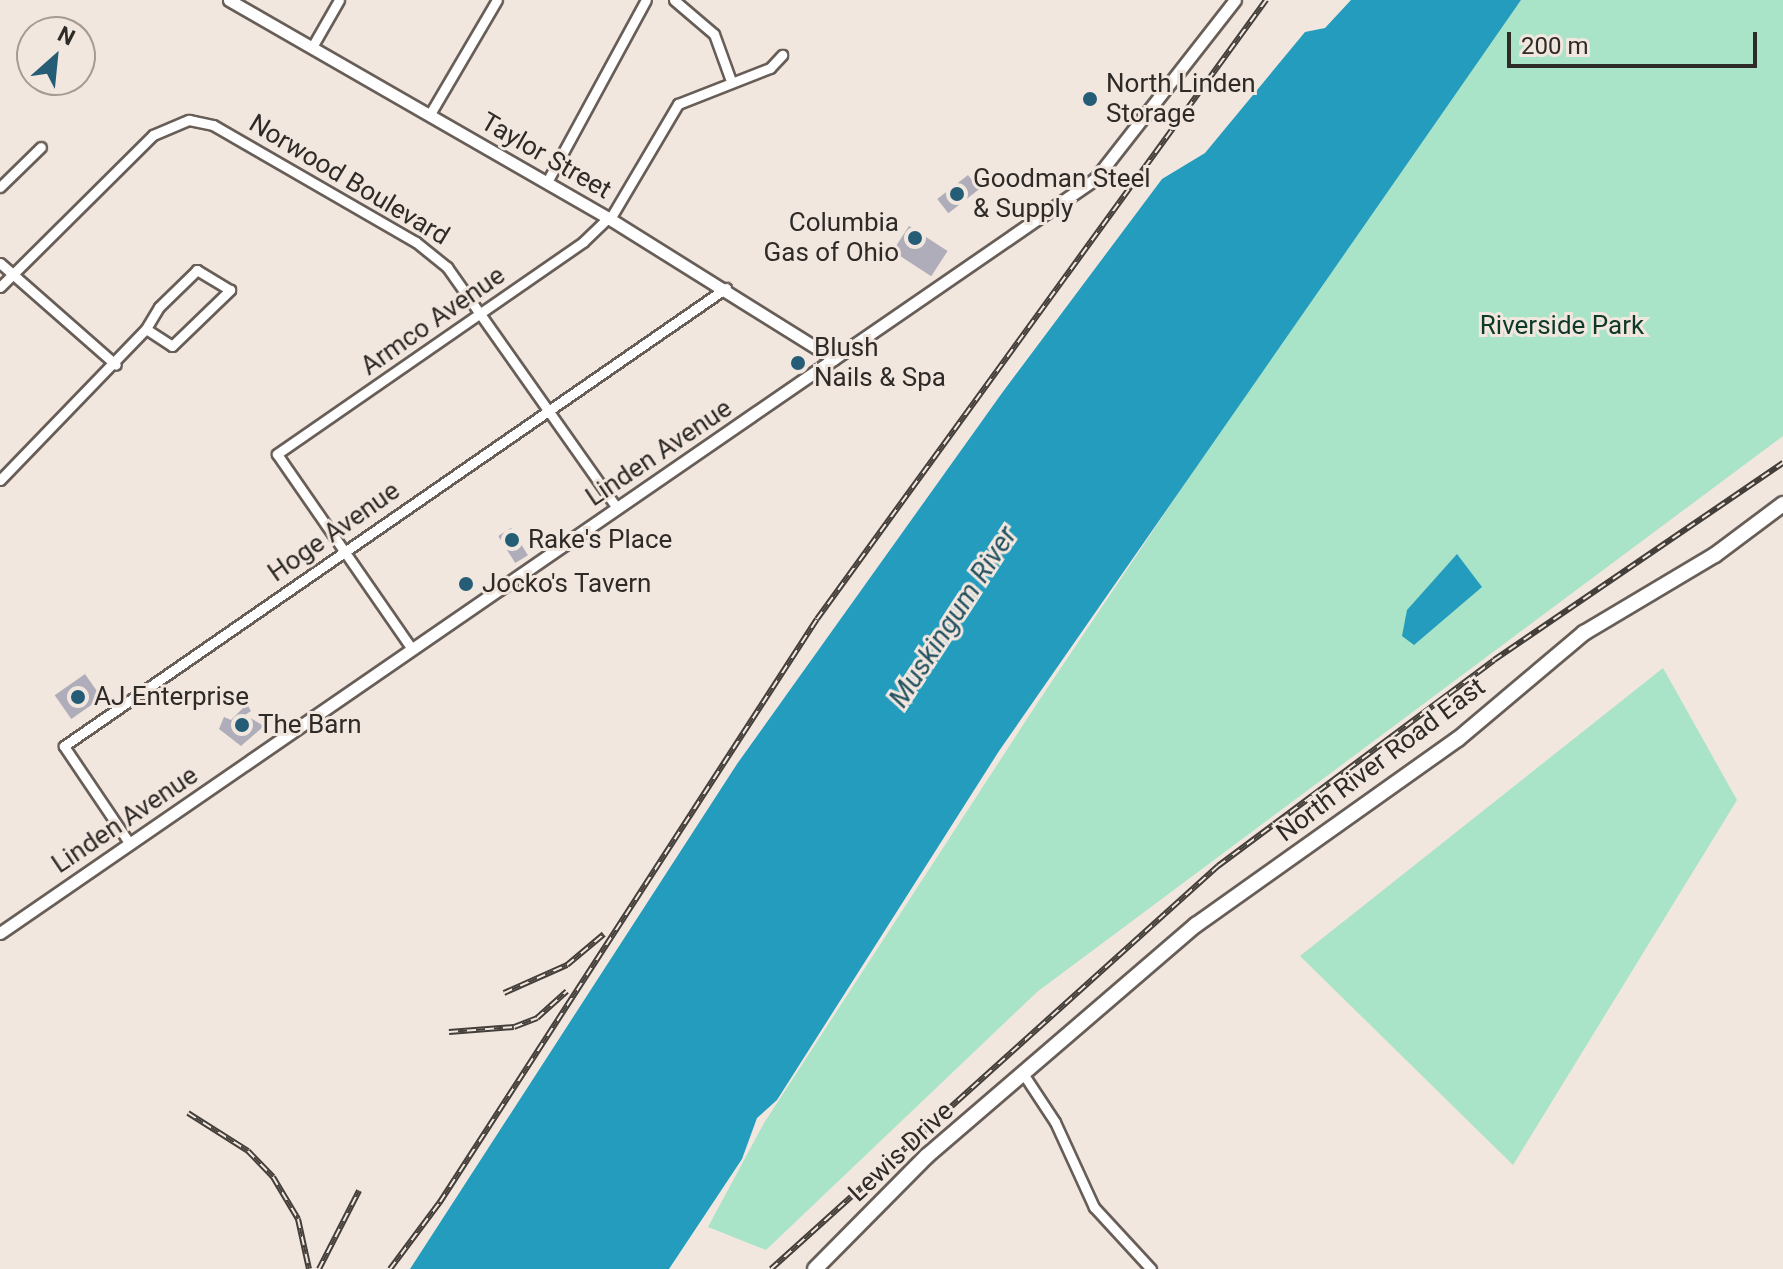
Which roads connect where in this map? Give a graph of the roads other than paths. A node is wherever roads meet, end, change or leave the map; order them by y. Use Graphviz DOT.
graph roads {
  1 [pos="229,0"];
  2 [pos="339,0"];
  3 [pos="497,0"];
  4 [pos="646,0"];
  5 [pos="674,0"];
  6 [pos="1235,0"];
  7 [pos="312,47"];
  8 [pos="782,55"];
  9 [pos="731,81"];
  10 [pos="430,114"];
  11 [pos="41,147"];
  12 [pos="547,182"];
  13 [pos="0,187"];
  14 [pos="609,219"];
  15 [pos="0,263"];
  16 [pos="12,275"];
  17 [pos="0,287"];
  18 [pos="726,288"];
  19 [pos="484,313"];
  20 [pos="146,329"];
  21 [pos="834,359"];
  22 [pos="116,365"];
  23 [pos="550,409"];
  24 [pos="0,480"];
  25 [pos="1783,504"];
  26 [pos="617,508"];
  27 [pos="344,551"];
  28 [pos="412,649"];
  29 [pos="130,844"];
  30 [pos="0,933"];
  31 [pos="1024,1075"];
  32 [pos="815,1269"];
  33 [pos="1151,1269"];
  1 -- 7 [label="street, Taylor Street"];
  2 -- 7 [label="street"];
  3 -- 10 [label="street"];
  4 -- 12 [label="street"];
  5 -- 9 [label="street"];
  6 -- 21 [label="street, Linden Avenue"];
  7 -- 10 [label="street, Taylor Street"];
  8 -- 9 [label="street"];
  9 -- 14 [label="street"];
  10 -- 12 [label="street, Taylor Street"];
  11 -- 13 [label="street"];
  12 -- 14 [label="street, Taylor Street"];
  14 -- 18 [label="street, Taylor Street"];
  14 -- 19 [label="street, Armco Avenue"];
  15 -- 16 [label="street"];
  16 -- 17 [label="street, Norwood Boulevard"];
  16 -- 19 [label="street, Norwood Boulevard"];
  16 -- 22 [label="street"];
  18 -- 21 [label="street, Taylor Street"];
  18 -- 23 [label="street, Hoge Avenue"];
  19 -- 23 [label="street, Norwood Boulevard"];
  19 -- 27 [label="street, Armco Avenue"];
  20 -- 20 [label="street"];
  20 -- 22 [label="street"];
  21 -- 26 [label="street, Linden Avenue"];
  22 -- 24 [label="street"];
  23 -- 26 [label="street, Norwood Boulevard"];
  23 -- 27 [label="street, Hoge Avenue"];
  25 -- 31 [label="main road, North River Road East"];
  26 -- 28 [label="street, Linden Avenue"];
  27 -- 28 [label="street"];
  27 -- 29 [label="street, Hoge Avenue"];
  28 -- 29 [label="street, Linden Avenue"];
  29 -- 30 [label="street, Linden Avenue"];
  31 -- 32 [label="main road, Lewis Drive"];
  31 -- 33 [label="street"];
}
